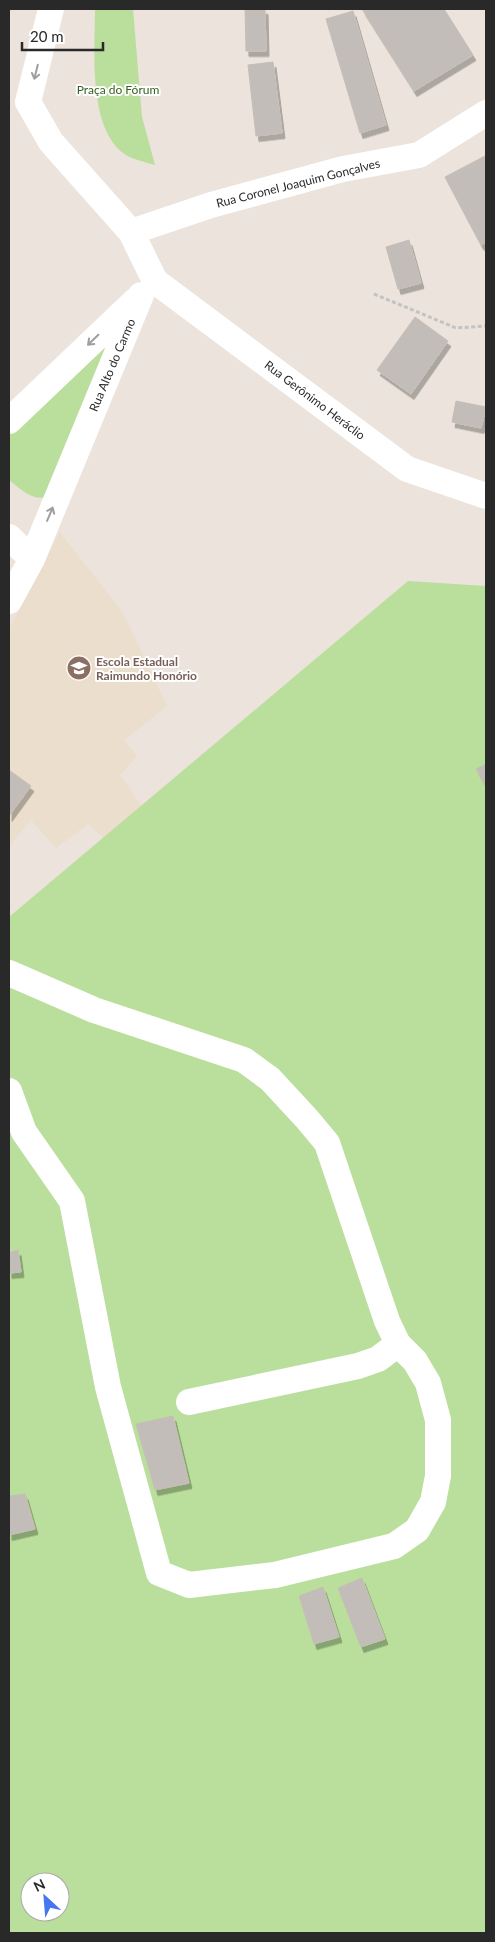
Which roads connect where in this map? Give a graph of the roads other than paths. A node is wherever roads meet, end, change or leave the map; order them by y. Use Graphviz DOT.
graph roads {
  1 [pos="52,9"];
  2 [pos="18,97"];
  3 [pos="486,112"];
  4 [pos="131,232"];
  5 [pos="148,288"];
  6 [pos="9,421"];
  7 [pos="486,496"];
  8 [pos="9,537"];
  9 [pos="32,558"];
  10 [pos="9,601"];
  11 [pos="9,973"];
  12 [pos="9,1091"];
  13 [pos="398,1344"];
  14 [pos="189,1402"];
  1 -- 2 [label="street, one-way"];
  2 -- 4 [label="street"];
  3 -- 4 [label="street, Rua Coronel Joaquim Gonçalves"];
  4 -- 5 [label="street"];
  5 -- 6 [label="street, Rua Alto do Carmo, one-way"];
  5 -- 7 [label="street, Rua Gerônimo Heráclio"];
  9 -- 5 [label="street, Rua Alto do Carmo, one-way"];
  8 -- 9 [label="street"];
  9 -- 10 [label="street, Rua Alto do Carmo"];
  11 -- 13 [label="street"];
  12 -- 13 [label="street"];
  13 -- 14 [label="street"];
}
